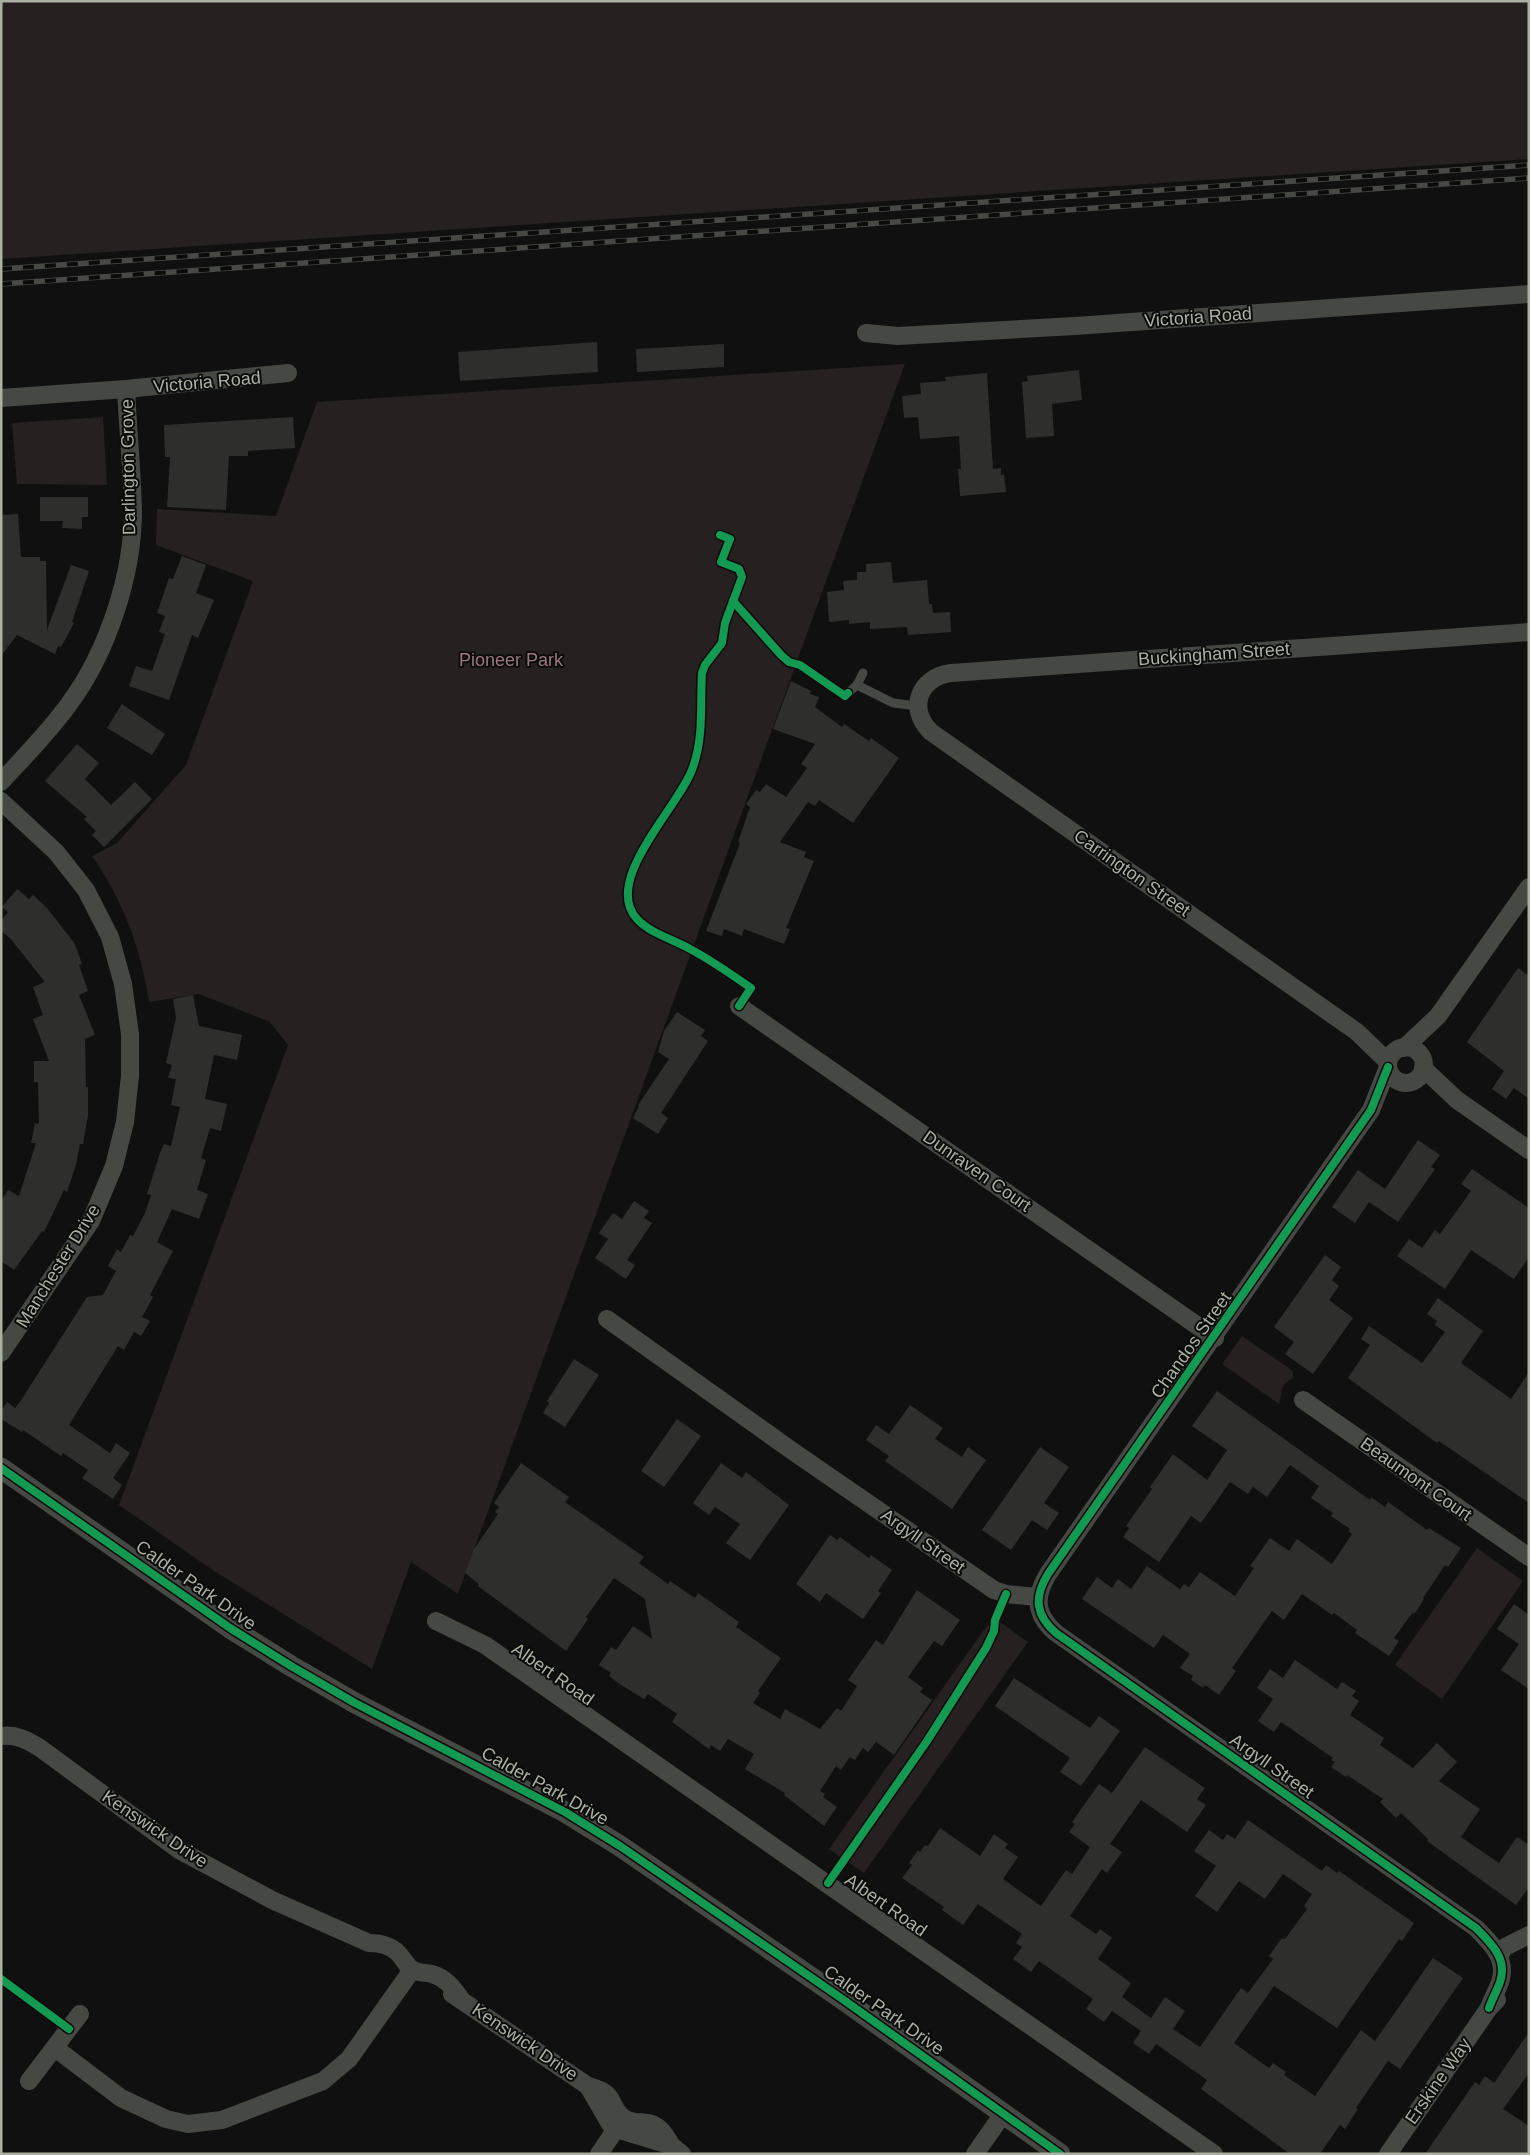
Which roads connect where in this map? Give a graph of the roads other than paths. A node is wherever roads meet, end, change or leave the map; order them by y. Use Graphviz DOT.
graph roads {
  1 [pos="1529,294"];
  2 [pos="866,333"];
  3 [pos="288,373"];
  4 [pos="126,390"];
  5 [pos="1,398"];
  6 [pos="1529,632"];
  7 [pos="863,673"];
  8 [pos="857,685"];
  9 [pos="848,693"];
  10 [pos="918,706"];
  11 [pos="1,782"];
  12 [pos="1,801"];
  13 [pos="1529,887"];
  14 [pos="739,1006"];
  15 [pos="1438,1016"];
  16 [pos="1357,1032"];
  17 [pos="1402,1048"];
  18 [pos="1388,1065"];
  19 [pos="1417,1074"];
  20 [pos="1370,1110"];
  21 [pos="1529,1150"];
  22 [pos="606,1319"];
  23 [pos="1215,1338"];
  24 [pos="1,1353"];
  25 [pos="1303,1400"];
  26 [pos="1,1468"];
  27 [pos="1529,1557"];
  28 [pos="1038,1597"];
  29 [pos="436,1621"];
  30 [pos="1,1736"];
  31 [pos="1529,1935"];
  32 [pos="1529,1948"];
  33 [pos="1505,1952"];
  34 [pos="410,1974"];
  35 [pos="80,2014"];
  36 [pos="55,2048"];
  37 [pos="29,2082"];
  38 [pos="1004,2114"];
  39 [pos="620,2123"];
  40 [pos="677,2150"];
  41 [pos="599,2154"];
  42 [pos="975,2154"];
  43 [pos="1060,2154"];
  44 [pos="1214,2154"];
  45 [pos="1388,2154"];
  1 -- 2 [label="street, Victoria Road"];
  3 -- 4 [label="street, Victoria Road"];
  4 -- 5 [label="street, Darlington Grove"];
  4 -- 11 [label="street, Darlington Grove"];
  6 -- 10 [label="street, Buckingham Street"];
  7 -- 8 [label="lane"];
  8 -- 9 [label="lane"];
  8 -- 10 [label="lane"];
  10 -- 16 [label="street, Carrington Street"];
  12 -- 24 [label="street, Manchester Drive"];
  13 -- 15 [label="street"];
  14 -- 23 [label="street, Dunraven Court"];
  15 -- 17 [label="street"];
  15 -- 19 [label="street"];
  16 -- 17 [label="street"];
  16 -- 18 [label="street"];
  17 -- 18 [label="street"];
  17 -- 19 [label="street"];
  18 -- 19 [label="street"];
  18 -- 20 [label="street"];
  19 -- 20 [label="street"];
  19 -- 21 [label="street"];
  20 -- 23 [label="street, Chandos Street"];
  22 -- 28 [label="street, Argyll Street"];
  23 -- 28 [label="street, Chandos Street"];
  25 -- 27 [label="street, Beaumont Court"];
  26 -- 38 [label="street, Calder Park Drive"];
  28 -- 33 [label="street, Argyll Street"];
  29 -- 44 [label="street, Albert Road"];
  30 -- 34 [label="street, Kenswick Drive"];
  31 -- 33 [label="street"];
  32 -- 33 [label="street"];
  33 -- 45 [label="street, Erskine Way"];
  34 -- 36 [label="street"];
  34 -- 39 [label="street, Kenswick Drive"];
  35 -- 36 [label="street"];
  36 -- 37 [label="street"];
  38 -- 42 [label="street"];
  38 -- 43 [label="street, Calder Park Drive"];
  39 -- 40 [label="street"];
  39 -- 41 [label="street"];
}
